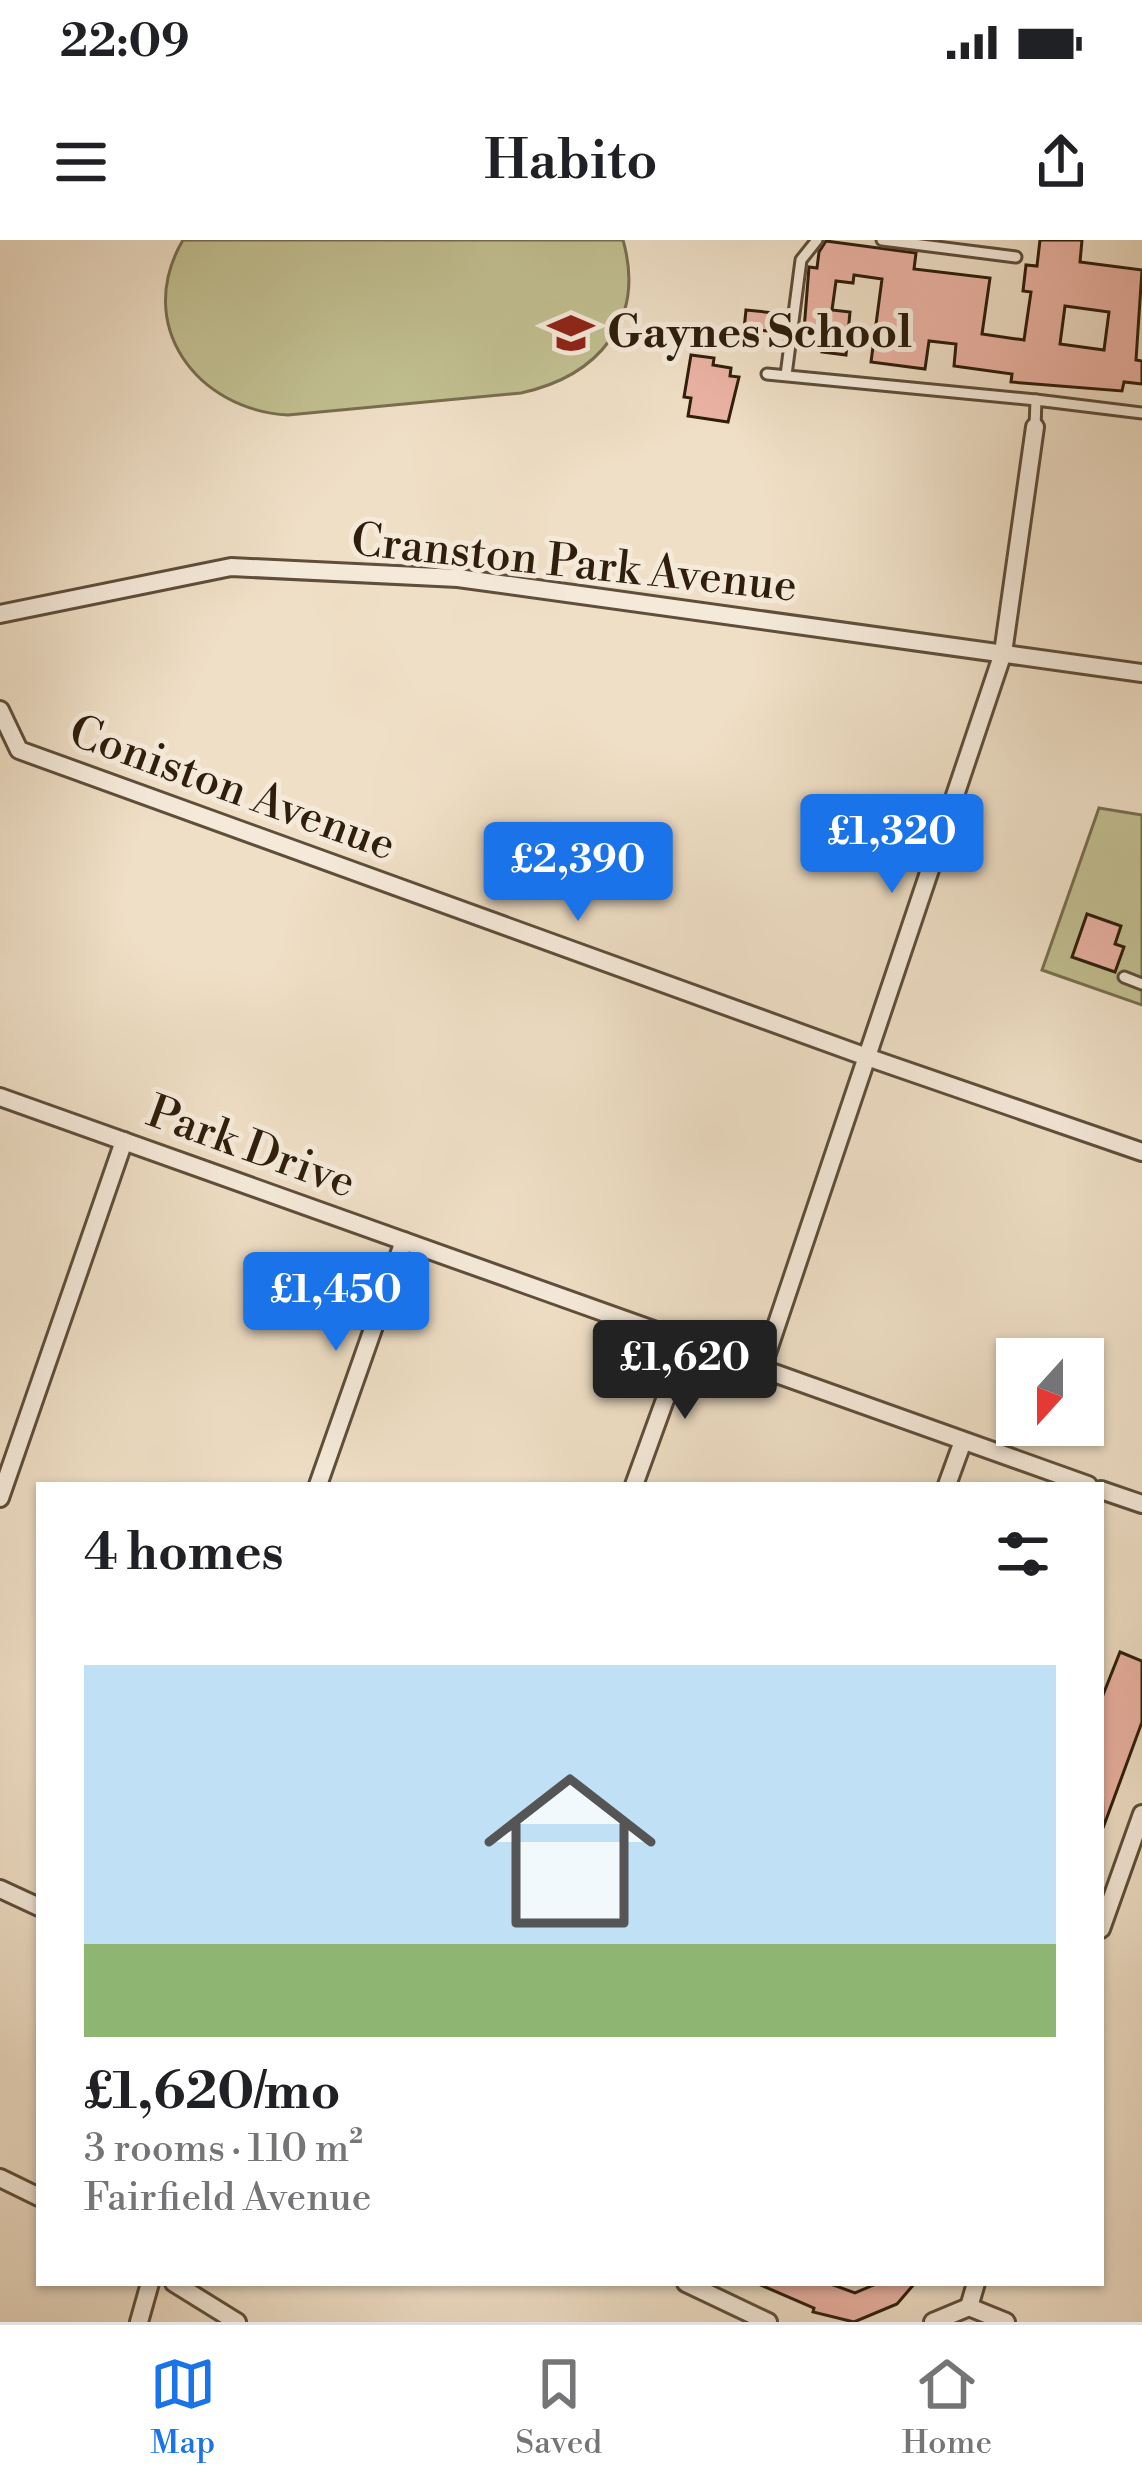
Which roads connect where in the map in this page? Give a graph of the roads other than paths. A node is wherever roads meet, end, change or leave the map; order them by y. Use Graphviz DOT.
graph roads {
  1 [pos="818,240"];
  2 [pos="882,240"];
  3 [pos="1016,257"];
  4 [pos="767,374"];
  5 [pos="786,375"];
  6 [pos="1036,400"];
  7 [pos="1142,413"];
  8 [pos="1035,427"];
  9 [pos="0,614"];
  10 [pos="1004,653"];
  11 [pos="1142,673"];
  12 [pos="0,710"];
  13 [pos="1124,977"];
  14 [pos="1142,984"];
  15 [pos="864,1056"];
  16 [pos="0,1097"];
  17 [pos="124,1141"];
  18 [pos="1142,1151"];
  19 [pos="404,1241"];
  20 [pos="686,1342"];
  21 [pos="762,1368"];
  22 [pos="963,1441"];
  23 [pos="319,1482"];
  24 [pos="635,1482"];
  25 [pos="948,1482"];
  26 [pos="1079,1482"];
  27 [pos="1104,1491"];
  28 [pos="0,1498"];
  29 [pos="1142,1504"];
  30 [pos="1142,1814"];
  31 [pos="0,1889"];
  32 [pos="36,1906"];
  33 [pos="1104,1921"];
  34 [pos="0,2177"];
  35 [pos="36,2195"];
  36 [pos="149,2286"];
  37 [pos="179,2286"];
  38 [pos="692,2286"];
  39 [pos="975,2286"];
  40 [pos="969,2307"];
  41 [pos="139,2322"];
  42 [pos="237,2322"];
  43 [pos="768,2322"];
  44 [pos="934,2322"];
  45 [pos="1006,2322"];
  1 -- 5 [label="lane"];
  2 -- 3 [label="lane"];
  4 -- 5 [label="lane"];
  5 -- 6 [label="lane"];
  6 -- 7 [label="lane"];
  6 -- 8 [label="lane"];
  8 -- 10 [label="street"];
  9 -- 10 [label="street, Cranston Park Avenue"];
  10 -- 11 [label="street, Cranston Park Avenue"];
  10 -- 15 [label="street"];
  12 -- 15 [label="street, Coniston Avenue"];
  13 -- 14 [label="lane"];
  15 -- 18 [label="street, Coniston Avenue"];
  15 -- 21 [label="street"];
  16 -- 17 [label="street, Park Drive"];
  17 -- 19 [label="street, Park Drive"];
  17 -- 28 [label="street"];
  19 -- 20 [label="street, Park Drive"];
  19 -- 23 [label="street"];
  20 -- 21 [label="street, Park Drive"];
  20 -- 24 [label="street"];
  21 -- 22 [label="street, Park Drive"];
  22 -- 25 [label="street"];
  22 -- 26 [label="street, Park Drive"];
  27 -- 29 [label="street"];
  30 -- 33 [label="street"];
  31 -- 32 [label="street"];
  34 -- 35 [label="street"];
  36 -- 41 [label="street"];
  37 -- 42 [label="street"];
  38 -- 43 [label="street"];
  39 -- 40 [label="street"];
  40 -- 44 [label="street"];
  40 -- 45 [label="street"];
}
